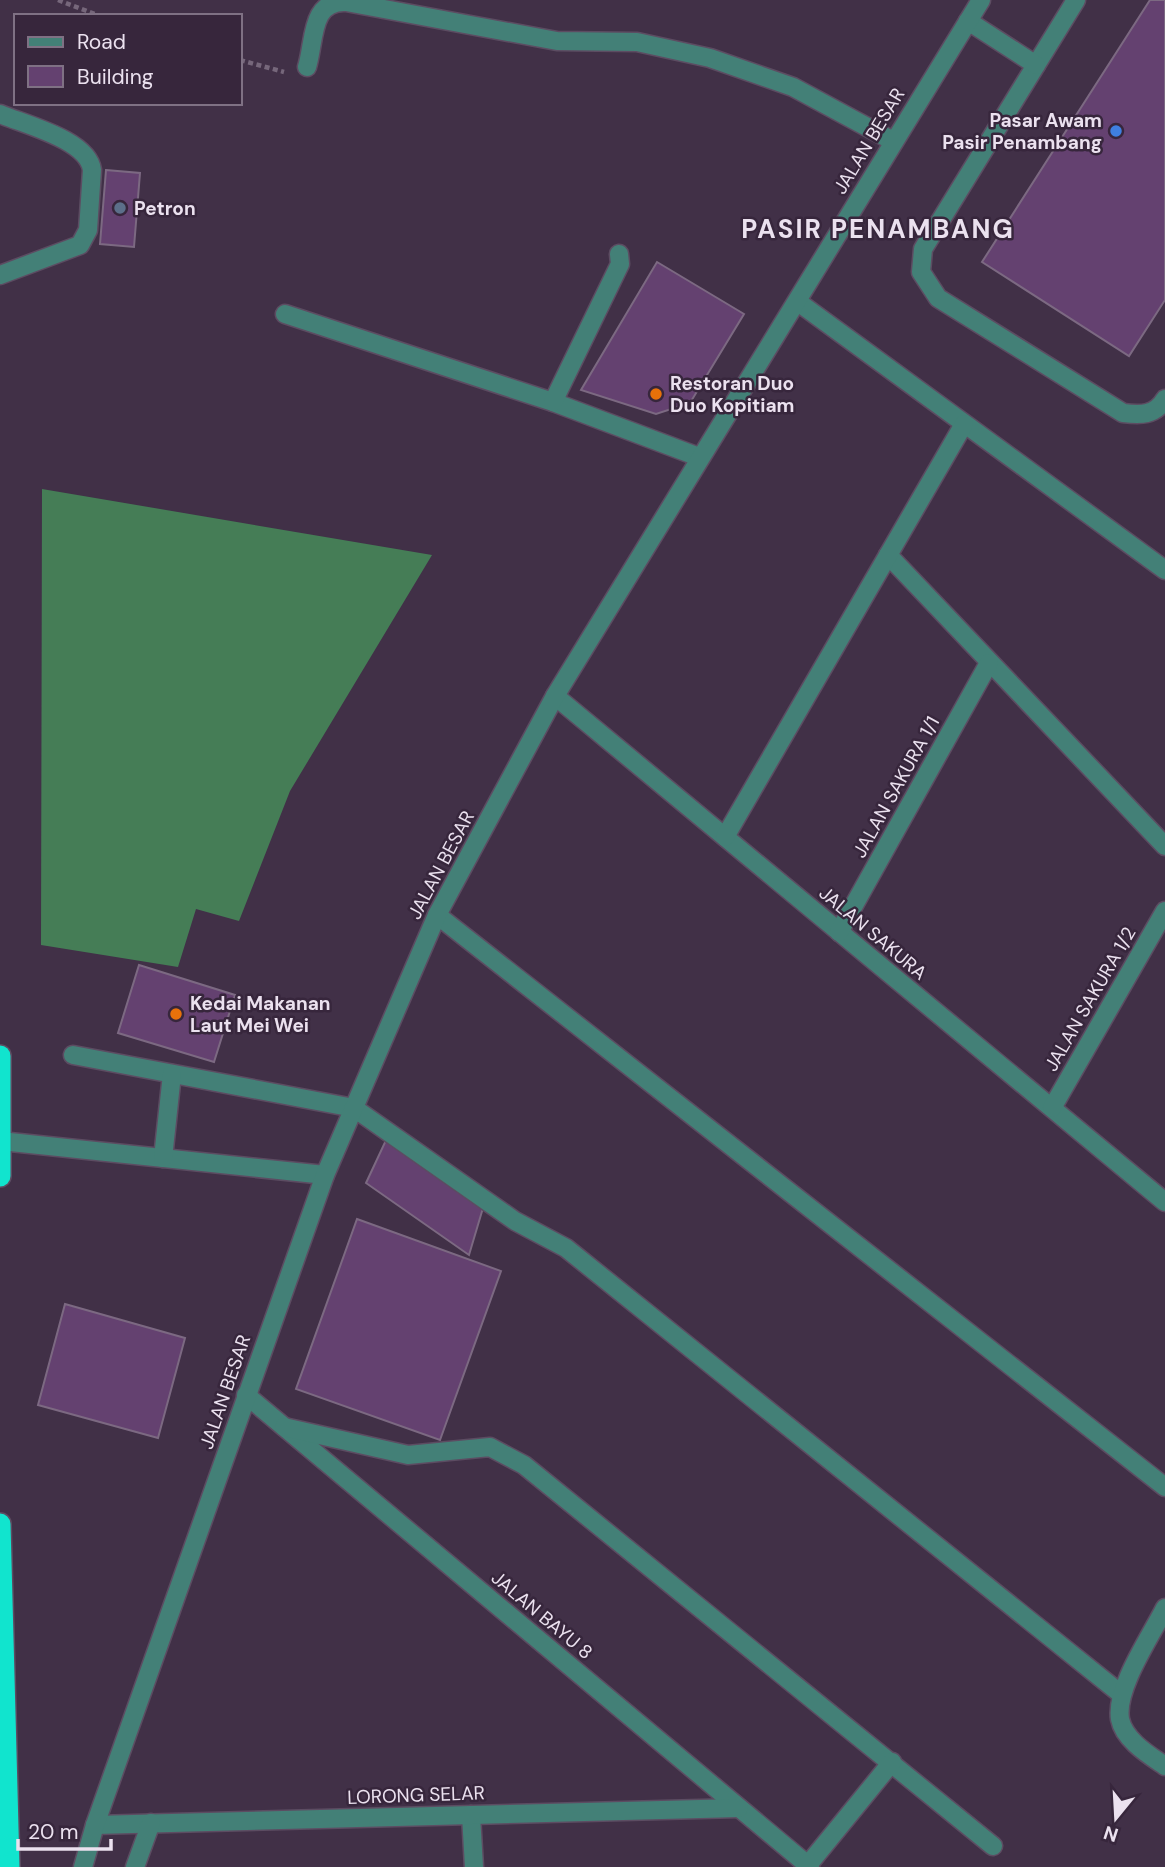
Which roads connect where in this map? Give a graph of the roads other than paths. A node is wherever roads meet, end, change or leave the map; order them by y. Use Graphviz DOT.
graph roads {
  1 [pos="981,0"];
  2 [pos="1076,0"];
  3 [pos="968,21"];
  4 [pos="1037,65"];
  5 [pos="307,67"];
  6 [pos="0,114"];
  7 [pos="893,141"];
  8 [pos="620,254"];
  9 [pos="0,275"];
  10 [pos="798,302"];
  11 [pos="285,314"];
  12 [pos="1165,399"];
  13 [pos="553,402"];
  14 [pos="964,424"];
  15 [pos="699,457"];
  16 [pos="888,555"];
  17 [pos="1165,570"];
  18 [pos="989,663"];
  19 [pos="555,696"];
  20 [pos="725,838"];
  21 [pos="1165,846"];
  22 [pos="1165,911"];
  23 [pos="437,915"];
  24 [pos="839,932"];
  25 [pos="73,1055"];
  26 [pos="0,1056"];
  27 [pos="172,1074"];
  28 [pos="354,1108"];
  29 [pos="1052,1108"];
  30 [pos="0,1141"];
  31 [pos="163,1158"];
  32 [pos="325,1175"];
  33 [pos="0,1176"];
  34 [pos="1165,1202"];
  35 [pos="246,1395"];
  36 [pos="284,1427"];
  37 [pos="1165,1487"];
  38 [pos="0,1524"];
  39 [pos="1165,1608"];
  40 [pos="1,1612"];
  41 [pos="1121,1694"];
  42 [pos="892,1762"];
  43 [pos="1165,1766"];
  44 [pos="739,1808"];
  45 [pos="471,1815"];
  46 [pos="151,1823"];
  47 [pos="95,1825"];
  48 [pos="993,1846"];
  49 [pos="809,1866"];
  50 [pos="9,1867"];
  51 [pos="83,1867"];
  52 [pos="135,1867"];
  53 [pos="474,1867"];
  1 -- 3 [label="street, JALAN BESAR"];
  2 -- 4 [label="street"];
  3 -- 4 [label="street"];
  3 -- 7 [label="street, JALAN BESAR"];
  4 -- 12 [label="street"];
  5 -- 7 [label="street"];
  6 -- 9 [label="street"];
  7 -- 10 [label="street, JALAN BESAR"];
  8 -- 13 [label="street"];
  10 -- 14 [label="street"];
  10 -- 15 [label="street, JALAN BESAR"];
  11 -- 13 [label="street"];
  13 -- 15 [label="street"];
  14 -- 16 [label="street"];
  14 -- 17 [label="street"];
  15 -- 19 [label="street, JALAN BESAR"];
  16 -- 18 [label="street"];
  16 -- 20 [label="street"];
  18 -- 21 [label="street"];
  18 -- 24 [label="street, JALAN SAKURA 1/1"];
  19 -- 20 [label="street, JALAN SAKURA"];
  19 -- 23 [label="street, JALAN BESAR"];
  20 -- 24 [label="street, JALAN SAKURA"];
  22 -- 29 [label="street, JALAN SAKURA 1/2"];
  23 -- 28 [label="street, JALAN BESAR"];
  23 -- 37 [label="street"];
  24 -- 29 [label="street, JALAN SAKURA"];
  25 -- 27 [label="street"];
  26 -- 30 [label="highway"];
  27 -- 28 [label="street"];
  27 -- 31 [label="street"];
  28 -- 32 [label="street, JALAN BESAR"];
  28 -- 41 [label="street"];
  29 -- 34 [label="street, JALAN SAKURA"];
  30 -- 31 [label="street"];
  30 -- 33 [label="highway"];
  31 -- 32 [label="street"];
  32 -- 35 [label="street, JALAN BESAR"];
  35 -- 36 [label="street, JALAN BAYU 8"];
  35 -- 47 [label="street, JALAN BESAR"];
  36 -- 42 [label="street"];
  36 -- 44 [label="street, JALAN BAYU 8"];
  38 -- 40 [label="highway"];
  39 -- 41 [label="street"];
  40 -- 50 [label="highway"];
  41 -- 43 [label="street"];
  42 -- 48 [label="street"];
  42 -- 49 [label="street"];
  44 -- 45 [label="street, LORONG SELAR"];
  44 -- 49 [label="street, JALAN BAYU 8"];
  45 -- 46 [label="street, LORONG SELAR"];
  45 -- 53 [label="street"];
  46 -- 47 [label="street, LORONG SELAR"];
  46 -- 52 [label="street"];
  47 -- 51 [label="street, JALAN BESAR"];
}
